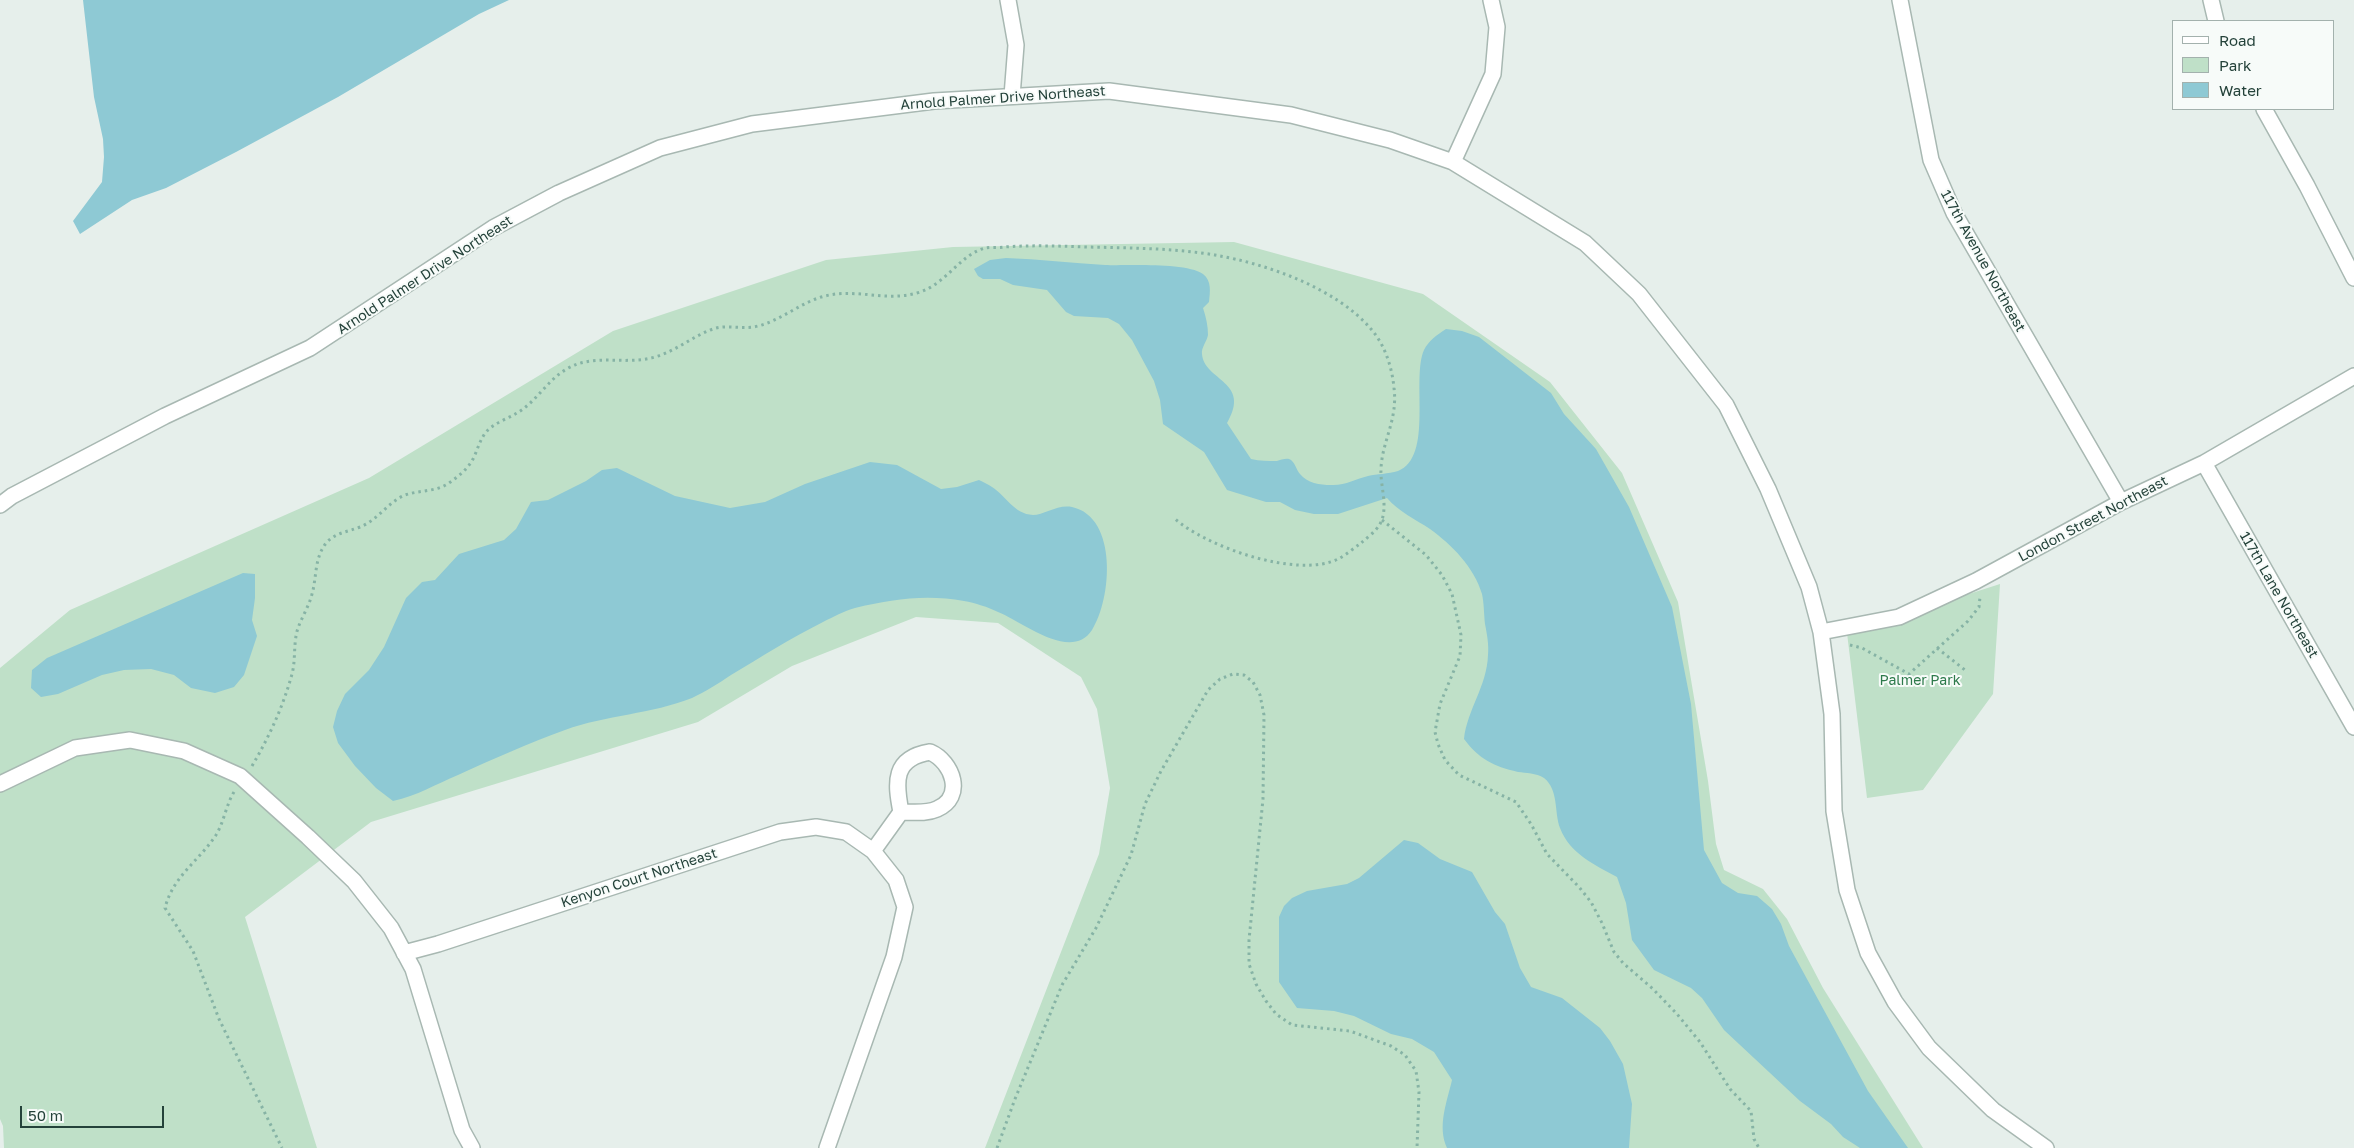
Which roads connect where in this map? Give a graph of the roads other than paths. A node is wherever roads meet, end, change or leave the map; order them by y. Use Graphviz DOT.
graph roads {
  1 [pos="1008,0"];
  2 [pos="1491,0"];
  3 [pos="1900,0"];
  4 [pos="2211,0"];
  5 [pos="2216,20"];
  6 [pos="1012,96"];
  7 [pos="2265,110"];
  8 [pos="1453,162"];
  9 [pos="2354,278"];
  10 [pos="2354,376"];
  11 [pos="2204,462"];
  12 [pos="2120,502"];
  13 [pos="0,505"];
  14 [pos="1820,632"];
  15 [pos="2354,727"];
  16 [pos="0,784"];
  17 [pos="901,812"];
  18 [pos="873,851"];
  19 [pos="404,953"];
  20 [pos="472,1148"];
  21 [pos="827,1148"];
  22 [pos="2046,1148"];
  1 -- 6 [label="street"];
  2 -- 8 [label="street"];
  3 -- 12 [label="street, 117th Avenue Northeast"];
  4 -- 5 [label="street"];
  6 -- 8 [label="street, Arnold Palmer Drive Northeast"];
  6 -- 13 [label="street, Arnold Palmer Drive Northeast"];
  7 -- 9 [label="street"];
  8 -- 14 [label="street, Arnold Palmer Drive Northeast"];
  10 -- 11 [label="street, London Street Northeast"];
  11 -- 12 [label="street, London Street Northeast"];
  11 -- 15 [label="street, 117th Lane Northeast"];
  12 -- 14 [label="street, London Street Northeast"];
  14 -- 22 [label="street, Arnold Palmer Drive Northeast"];
  16 -- 19 [label="street"];
  17 -- 17 [label="street"];
  17 -- 18 [label="street"];
  18 -- 19 [label="street, Kenyon Court Northeast"];
  18 -- 21 [label="street, Kenyon Court Northeast"];
  19 -- 20 [label="street"];
}
